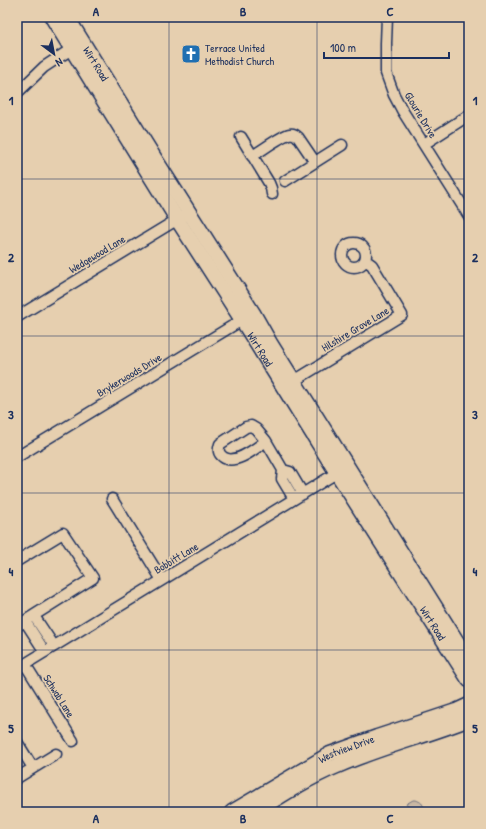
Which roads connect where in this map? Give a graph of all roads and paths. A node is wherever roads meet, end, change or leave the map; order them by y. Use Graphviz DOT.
graph roads {
  1 [pos="52,17"];
  2 [pos="67,17"];
  3 [pos="389,17"];
  4 [pos="77,45"];
  5 [pos="17,93"];
  6 [pos="469,115"];
  7 [pos="241,137"];
  8 [pos="424,144"];
  9 [pos="342,145"];
  10 [pos="252,156"];
  11 [pos="315,162"];
  12 [pos="286,181"];
  13 [pos="272,194"];
  14 [pos="183,216"];
  15 [pos="469,216"];
  16 [pos="365,260"];
  17 [pos="17,317"];
  18 [pos="247,317"];
  19 [pos="289,384"];
  20 [pos="266,442"];
  21 [pos="17,457"];
  22 [pos="283,470"];
  23 [pos="342,470"];
  24 [pos="303,494"];
  25 [pos="112,498"];
  26 [pos="294,499"];
  27 [pos="17,561"];
  28 [pos="162,580"];
  29 [pos="25,621"];
  30 [pos="50,649"];
  31 [pos="469,661"];
  32 [pos="21,666"];
  33 [pos="469,680"];
  34 [pos="469,705"];
  35 [pos="469,718"];
  36 [pos="72,741"];
  37 [pos="17,742"];
  38 [pos="370,746"];
  39 [pos="56,754"];
  40 [pos="333,760"];
  41 [pos="33,768"];
  42 [pos="17,778"];
  43 [pos="232,812"];
  44 [pos="255,812"];
  1 -- 4 [label="main road, Wirt Road"];
  2 -- 4 [label="main road, Wirt Road"];
  3 -- 8 [label="street, Glourie Drive"];
  4 -- 5 [label="street"];
  4 -- 14 [label="main road, Wirt Road"];
  6 -- 8 [label="street"];
  7 -- 10 [label="street"];
  8 -- 15 [label="street, Glourie Drive"];
  9 -- 11 [label="street"];
  10 -- 11 [label="street"];
  10 -- 13 [label="street"];
  11 -- 12 [label="street"];
  14 -- 17 [label="street, Wedgewood Lane"];
  14 -- 18 [label="main road, Wirt Road"];
  16 -- 19 [label="street, Hilshire Grove Lane"];
  18 -- 19 [label="main road, Wirt Road"];
  18 -- 21 [label="street, Brykerwoods Drive"];
  19 -- 23 [label="main road, Wirt Road"];
  20 -- 22 [label="street"];
  22 -- 24 [label="street"];
  22 -- 26 [label="street"];
  23 -- 24 [label="street, Bobbitt Lane"];
  23 -- 31 [label="main road, Wirt Road"];
  23 -- 33 [label="main road, Wirt Road"];
  24 -- 26 [label="street, Bobbitt Lane"];
  25 -- 28 [label="street"];
  26 -- 28 [label="street, Bobbitt Lane"];
  27 -- 29 [label="street"];
  28 -- 30 [label="street, Bobbitt Lane"];
  29 -- 30 [label="street"];
  30 -- 32 [label="street, Bobbitt Lane"];
  32 -- 36 [label="street, Schwab Lane"];
  34 -- 38 [label="main road, Westview Drive"];
  35 -- 38 [label="main road, Westview Drive"];
  37 -- 41 [label="street"];
  38 -- 40 [label="main road, Westview Drive"];
  39 -- 41 [label="street"];
  40 -- 43 [label="main road, Westview Drive"];
  40 -- 44 [label="main road, Westview Drive"];
  41 -- 42 [label="street"];
}
